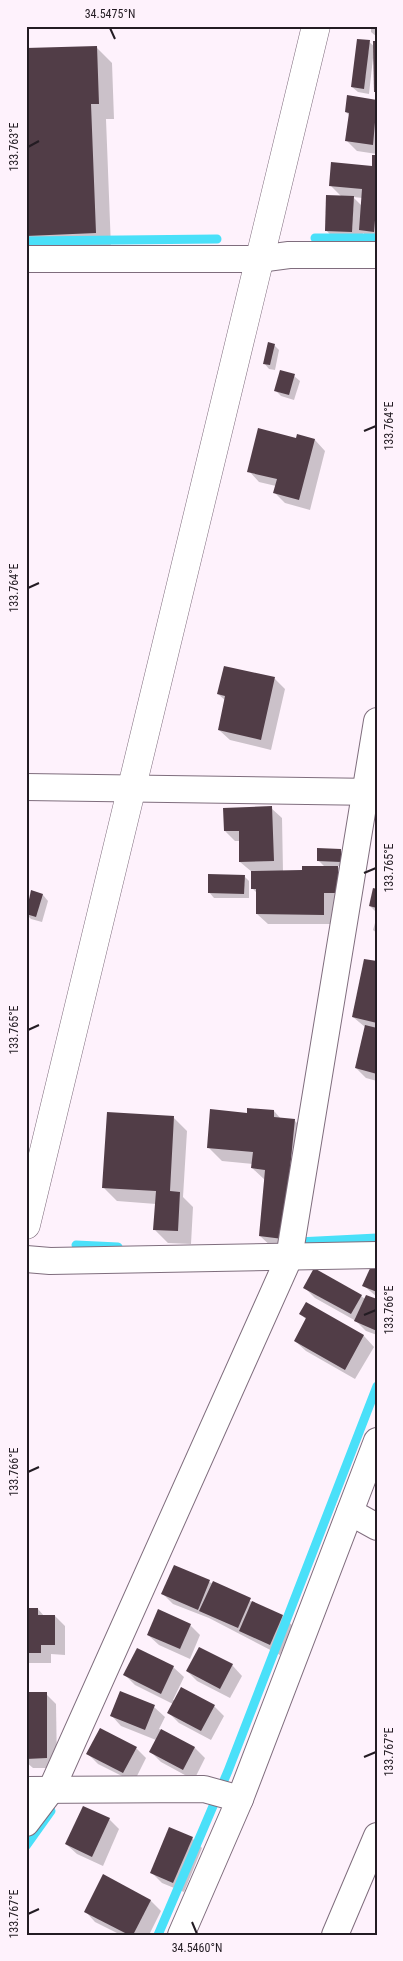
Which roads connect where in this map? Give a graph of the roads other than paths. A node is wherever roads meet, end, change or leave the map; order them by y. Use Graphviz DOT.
graph roads {
  1 [pos="316,26"];
  2 [pos="377,255"];
  3 [pos="26,259"];
  4 [pos="259,259"];
  5 [pos="377,721"];
  6 [pos="26,787"];
  7 [pos="132,787"];
  8 [pos="372,791"];
  9 [pos="26,1226"];
  10 [pos="377,1256"];
  11 [pos="296,1257"];
  12 [pos="26,1259"];
  13 [pos="377,1442"];
  14 [pos="350,1512"];
  15 [pos="377,1527"];
  16 [pos="51,1790"];
  17 [pos="228,1795"];
  18 [pos="26,1823"];
  19 [pos="377,1836"];
  20 [pos="181,1935"];
  21 [pos="334,1935"];
  1 -- 4 [label="street"];
  2 -- 4 [label="street"];
  3 -- 4 [label="street"];
  4 -- 7 [label="street"];
  5 -- 8 [label="street"];
  6 -- 7 [label="street"];
  7 -- 8 [label="street"];
  7 -- 9 [label="street"];
  8 -- 11 [label="street"];
  10 -- 11 [label="street"];
  11 -- 12 [label="street"];
  11 -- 16 [label="street"];
  13 -- 14 [label="street"];
  14 -- 15 [label="street"];
  14 -- 17 [label="street"];
  16 -- 17 [label="street"];
  16 -- 18 [label="street"];
  17 -- 20 [label="street"];
  19 -- 21 [label="street"];
}
